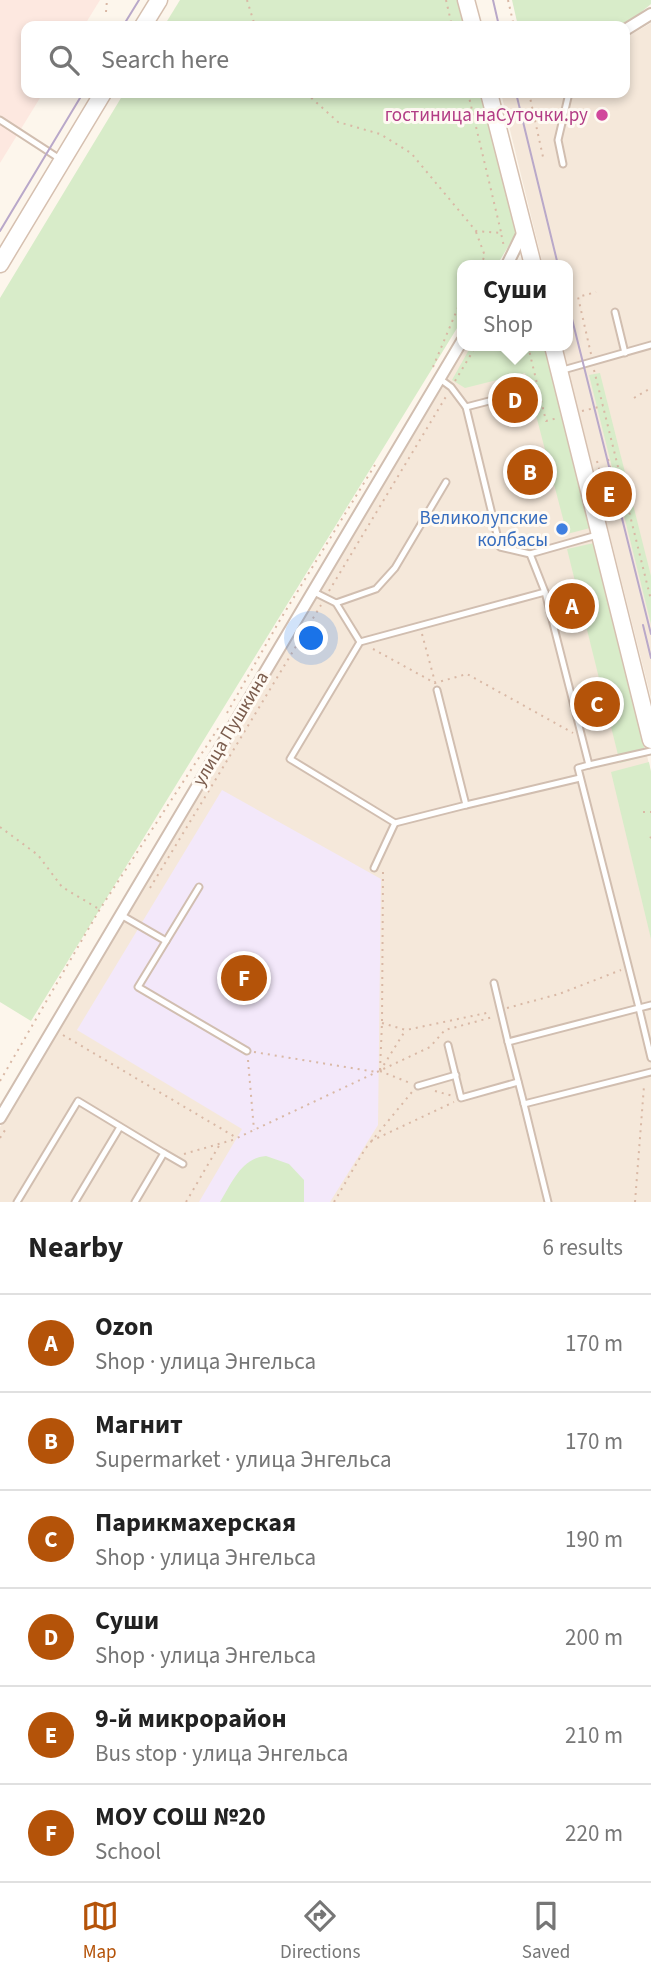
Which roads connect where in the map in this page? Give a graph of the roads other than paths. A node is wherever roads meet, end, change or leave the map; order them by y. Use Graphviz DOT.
graph roads {
  1 [pos="159,0"];
  2 [pos="466,0"];
  3 [pos="651,13"];
  4 [pos="146,21"];
  5 [pos="472,21"];
  6 [pos="630,27"];
  7 [pos="100,98"];
  8 [pos="490,98"];
  9 [pos="568,98"];
  10 [pos="0,120"];
  11 [pos="62,160"];
  12 [pos="563,164"];
  13 [pos="525,230"];
  14 [pos="509,260"];
  15 [pos="532,260"];
  16 [pos="0,264"];
  17 [pos="615,312"];
  18 [pos="651,345"];
  19 [pos="457,349"];
  20 [pos="553,351"];
  21 [pos="625,353"];
  22 [pos="559,371"];
  23 [pos="435,378"];
  24 [pos="520,393"];
  25 [pos="466,407"];
  26 [pos="446,482"];
  27 [pos="600,535"];
  28 [pos="530,554"];
  29 [pos="313,592"];
  30 [pos="545,592"];
  31 [pos="336,603"];
  32 [pos="360,642"];
  33 [pos="436,686"];
  34 [pos="651,740"];
  35 [pos="651,751"];
  36 [pos="589,765"];
  37 [pos="580,778"];
  38 [pos="466,805"];
  39 [pos="395,823"];
  40 [pos="374,868"];
  41 [pos="199,887"];
  42 [pos="121,915"];
  43 [pos="166,941"];
  44 [pos="494,983"];
  45 [pos="651,1004"];
  46 [pos="639,1007"];
  47 [pos="508,1042"];
  48 [pos="448,1045"];
  49 [pos="247,1051"];
  50 [pos="651,1058"];
  51 [pos="651,1072"];
  52 [pos="456,1075"];
  53 [pos="518,1082"];
  54 [pos="418,1086"];
  55 [pos="524,1104"];
  56 [pos="3,1122"];
  57 [pos="120,1127"];
  58 [pos="164,1153"];
  59 [pos="183,1164"];
  60 [pos="17,1202"];
  61 [pos="75,1202"];
  62 [pos="135,1202"];
  63 [pos="548,1202"];
  1 -- 4 [label="main road"];
  2 -- 5 [label="main road"];
  3 -- 6 [label="street"];
  7 -- 11 [label="main road"];
  8 -- 13 [label="main road"];
  9 -- 12 [label="lane"];
  10 -- 11 [label="lane"];
  11 -- 16 [label="main road"];
  13 -- 14 [label="street"];
  13 -- 15 [label="main road"];
  17 -- 21 [label="lane"];
  18 -- 21 [label="lane"];
  19 -- 23 [label="street, улица Пушкина"];
  20 -- 22 [label="main road"];
  21 -- 22 [label="lane"];
  22 -- 27 [label="main road"];
  23 -- 25 [label="lane"];
  23 -- 29 [label="street, улица Пушкина"];
  24 -- 25 [label="lane"];
  25 -- 28 [label="lane"];
  26 -- 31 [label="lane"];
  27 -- 28 [label="lane"];
  27 -- 34 [label="main road"];
  28 -- 30 [label="lane"];
  29 -- 31 [label="lane"];
  29 -- 42 [label="street, улица Пушкина"];
  30 -- 32 [label="lane"];
  30 -- 36 [label="lane"];
  31 -- 32 [label="lane"];
  32 -- 39 [label="lane"];
  33 -- 38 [label="lane"];
  35 -- 36 [label="lane"];
  36 -- 37 [label="lane"];
  37 -- 38 [label="lane"];
  37 -- 46 [label="lane"];
  38 -- 39 [label="lane"];
  39 -- 40 [label="lane"];
  41 -- 43 [label="lane"];
  42 -- 43 [label="lane"];
  42 -- 56 [label="street, улица Пушкина"];
  43 -- 49 [label="lane"];
  44 -- 47 [label="lane"];
  45 -- 46 [label="lane"];
  46 -- 47 [label="lane"];
  46 -- 50 [label="lane"];
  47 -- 53 [label="lane"];
  48 -- 52 [label="lane"];
  51 -- 55 [label="lane"];
  52 -- 53 [label="lane"];
  52 -- 54 [label="lane"];
  53 -- 55 [label="lane"];
  55 -- 63 [label="lane"];
  57 -- 58 [label="lane"];
  57 -- 60 [label="lane"];
  57 -- 61 [label="lane"];
  58 -- 59 [label="lane"];
  58 -- 62 [label="lane"];
}
